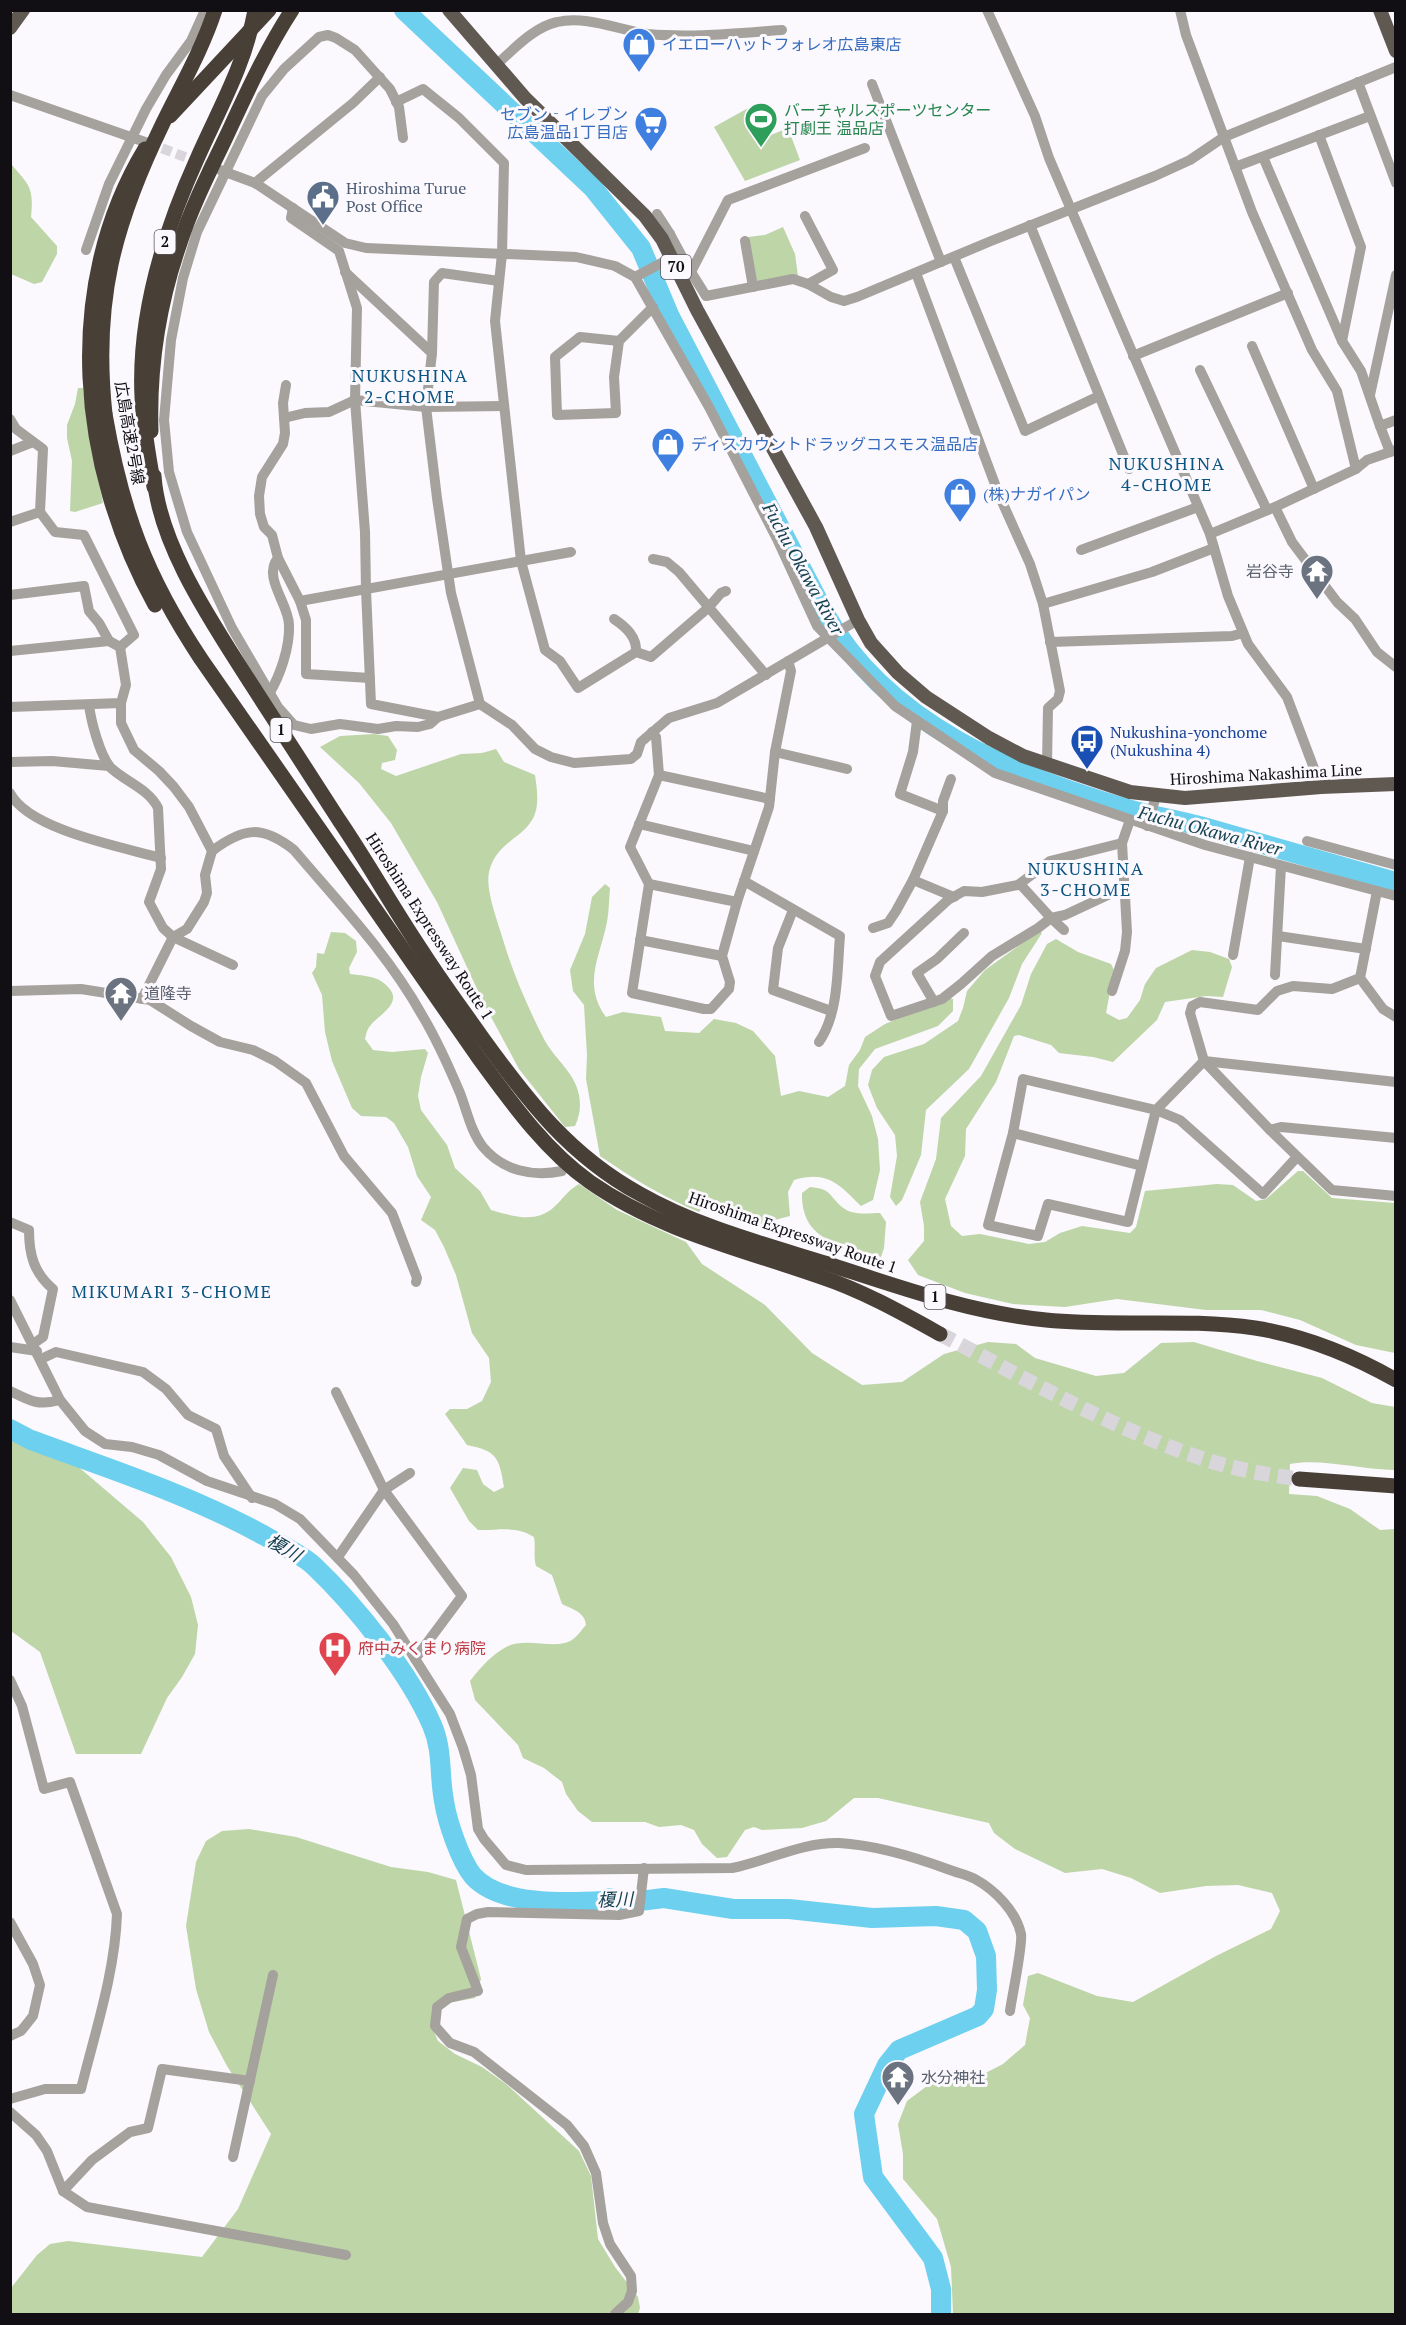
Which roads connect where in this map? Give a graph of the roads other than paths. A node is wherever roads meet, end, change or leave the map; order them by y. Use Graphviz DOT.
graph roads {
  1 [pos="22,10"];
  2 [pos="205,10"];
  3 [pos="214,10"];
  4 [pos="255,10"];
  5 [pos="269,10"];
  6 [pos="292,10"];
  7 [pos="449,10"];
  8 [pos="987,10"];
  9 [pos="1180,10"];
  10 [pos="1380,10"];
  11 [pos="560,16"];
  12 [pos="10,28"];
  13 [pos="782,30"];
  14 [pos="1395,51"];
  15 [pos="497,64"];
  16 [pos="1395,67"];
  17 [pos="380,77"];
  18 [pos="1358,82"];
  19 [pos="872,84"];
  20 [pos="10,95"];
  21 [pos="396,102"];
  22 [pos="1370,116"];
  23 [pos="1319,135"];
  24 [pos="133,137"];
  25 [pos="1224,137"];
  26 [pos="403,138"];
  27 [pos="148,142"];
  28 [pos="865,148"];
  29 [pos="1263,157"];
  30 [pos="1235,167"];
  31 [pos="223,171"];
  32 [pos="255,183"];
  33 [pos="1395,183"];
  34 [pos="293,208"];
  35 [pos="1071,209"];
  36 [pos="657,214"];
  37 [pos="805,216"];
  38 [pos="1030,225"];
  39 [pos="666,237"];
  40 [pos="745,241"];
  41 [pos="86,250"];
  42 [pos="502,254"];
  43 [pos="954,257"];
  44 [pos="671,258"];
  45 [pos="941,262"];
  46 [pos="345,272"];
  47 [pos="691,272"];
  48 [pos="916,273"];
  49 [pos="1395,275"];
  50 [pos="635,277"];
  51 [pos="499,280"];
  52 [pos="808,284"];
  53 [pos="753,287"];
  54 [pos="1288,293"];
  55 [pos="653,307"];
  56 [pos="619,341"];
  57 [pos="1342,341"];
  58 [pos="1252,346"];
  59 [pos="432,353"];
  60 [pos="1133,356"];
  61 [pos="1200,370"];
  62 [pos="286,385"];
  63 [pos="1099,396"];
  64 [pos="1370,396"];
  65 [pos="355,400"];
  66 [pos="504,406"];
  67 [pos="426,407"];
  68 [pos="284,418"];
  69 [pos="10,419"];
  70 [pos="1395,420"];
  71 [pos="1380,426"];
  72 [pos="33,442"];
  73 [pos="10,450"];
  74 [pos="1393,451"];
  75 [pos="1129,469"];
  76 [pos="1356,469"];
  77 [pos="1314,489"];
  78 [pos="156,493"];
  79 [pos="1198,507"];
  80 [pos="1271,508"];
  81 [pos="40,512"];
  82 [pos="10,522"];
  83 [pos="1210,534"];
  84 [pos="1214,548"];
  85 [pos="1081,550"];
  86 [pos="571,552"];
  87 [pos="278,558"];
  88 [pos="653,559"];
  89 [pos="521,561"];
  90 [pos="448,574"];
  91 [pos="366,590"];
  92 [pos="726,591"];
  93 [pos="10,595"];
  94 [pos="300,601"];
  95 [pos="1043,604"];
  96 [pos="708,608"];
  97 [pos="614,619"];
  98 [pos="858,620"];
  99 [pos="1243,633"];
  100 [pos="826,637"];
  101 [pos="110,641"];
  102 [pos="1050,642"];
  103 [pos="120,647"];
  104 [pos="10,651"];
  105 [pos="636,652"];
  106 [pos="788,661"];
  107 [pos="1395,667"];
  108 [pos="766,675"];
  109 [pos="370,678"];
  110 [pos="269,694"];
  111 [pos="121,703"];
  112 [pos="480,704"];
  113 [pos="88,705"];
  114 [pos="10,707"];
  115 [pos="438,717"];
  116 [pos="917,721"];
  117 [pos="652,732"];
  118 [pos="775,752"];
  119 [pos="10,762"];
  120 [pos="1047,764"];
  121 [pos="110,766"];
  122 [pos="847,769"];
  123 [pos="659,775"];
  124 [pos="951,779"];
  125 [pos="1395,784"];
  126 [pos="1321,787"];
  127 [pos="10,794"];
  128 [pos="1156,796"];
  129 [pos="770,799"];
  130 [pos="943,811"];
  131 [pos="1130,820"];
  132 [pos="639,824"];
  133 [pos="1147,826"];
  134 [pos="319,827"];
  135 [pos="1307,841"];
  136 [pos="1122,843"];
  137 [pos="212,851"];
  138 [pos="754,851"];
  139 [pos="1250,857"];
  140 [pos="161,858"];
  141 [pos="1395,865"];
  142 [pos="1281,866"];
  143 [pos="913,880"];
  144 [pos="744,881"];
  145 [pos="649,884"];
  146 [pos="1020,884"];
  147 [pos="1125,887"];
  148 [pos="1377,891"];
  149 [pos="1395,896"];
  150 [pos="954,897"];
  151 [pos="737,902"];
  152 [pos="793,910"];
  153 [pos="1051,918"];
  154 [pos="873,928"];
  155 [pos="1064,930"];
  156 [pos="964,933"];
  157 [pos="1278,936"];
  158 [pos="173,938"];
  159 [pos="640,940"];
  160 [pos="1366,949"];
  161 [pos="1233,955"];
  162 [pos="722,956"];
  163 [pos="233,965"];
  164 [pos="1275,975"];
  165 [pos="1360,978"];
  166 [pos="10,991"];
  167 [pos="1112,991"];
  168 [pos="142,999"];
  169 [pos="934,1002"];
  170 [pos="831,1011"];
  171 [pos="1395,1017"];
  172 [pos="819,1042"];
  173 [pos="1204,1061"];
  174 [pos="1395,1082"];
  175 [pos="1156,1110"];
  176 [pos="1270,1130"];
  177 [pos="1012,1133"];
  178 [pos="1395,1138"];
  179 [pos="1297,1157"];
  180 [pos="1142,1166"];
  181 [pos="562,1171"];
  182 [pos="1395,1196"];
  183 [pos="10,1222"];
  184 [pos="712,1234"];
  185 [pos="416,1282"];
  186 [pos="10,1300"];
  187 [pos="940,1334"];
  188 [pos="10,1347"];
  189 [pos="37,1351"];
  190 [pos="1395,1380"];
  191 [pos="10,1391"];
  192 [pos="336,1392"];
  193 [pos="60,1400"];
  194 [pos="410,1473"];
  195 [pos="1299,1479"];
  196 [pos="1395,1486"];
  197 [pos="384,1490"];
  198 [pos="253,1498"];
  199 [pos="338,1557"];
  200 [pos="415,1659"];
  201 [pos="10,1680"];
  202 [pos="644,1868"];
  203 [pos="10,1922"];
  204 [pos="273,1975"];
  205 [pos="1010,2011"];
  206 [pos="10,2036"];
  207 [pos="250,2081"];
  208 [pos="10,2099"];
  209 [pos="10,2112"];
  210 [pos="233,2157"];
  211 [pos="63,2192"];
  212 [pos="346,2255"];
  213 [pos="615,2314"];
  1 -- 12 [label="main road"];
  2 -- 24 [label="street"];
  3 -- 134 [label="highway, 広島高速2号線, bridge"];
  4 -- 78 [label="highway, 広島高速2号線 / 2, bridge"];
  5 -- 134 [label="highway"];
  6 -- 78 [label="highway, bridge"];
  7 -- 15 [label="main road, Hiroshima Nakashima Line / 70"];
  8 -- 35 [label="street"];
  9 -- 25 [label="street"];
  10 -- 14 [label="main road"];
  11 -- 13 [label="street"];
  11 -- 15 [label="street"];
  15 -- 39 [label="main road, Hiroshima Nakashima Line / 70"];
  16 -- 18 [label="street"];
  17 -- 21 [label="street"];
  17 -- 31 [label="street"];
  17 -- 32 [label="street"];
  18 -- 22 [label="street"];
  18 -- 25 [label="street"];
  19 -- 45 [label="street"];
  20 -- 24 [label="street"];
  21 -- 26 [label="street"];
  21 -- 42 [label="street"];
  22 -- 23 [label="street"];
  22 -- 33 [label="street"];
  23 -- 29 [label="street"];
  23 -- 57 [label="street"];
  24 -- 27 [label="street"];
  24 -- 41 [label="street"];
  25 -- 30 [label="street"];
  25 -- 35 [label="street"];
  28 -- 47 [label="street"];
  29 -- 30 [label="street"];
  29 -- 57 [label="street"];
  30 -- 54 [label="street"];
  31 -- 32 [label="street"];
  31 -- 110 [label="street"];
  32 -- 34 [label="street"];
  34 -- 42 [label="street"];
  34 -- 46 [label="street"];
  35 -- 38 [label="street"];
  35 -- 60 [label="street"];
  36 -- 39 [label="street"];
  37 -- 52 [label="street"];
  38 -- 43 [label="street"];
  38 -- 63 [label="street"];
  39 -- 44 [label="main road, Hiroshima Nakashima Line / 70"];
  39 -- 47 [label="street"];
  40 -- 53 [label="street"];
  42 -- 50 [label="street"];
  42 -- 51 [label="street"];
  43 -- 45 [label="street"];
  43 -- 63 [label="street"];
  44 -- 50 [label="street"];
  44 -- 98 [label="main road, Hiroshima Nakashima Line / 70"];
  45 -- 48 [label="street"];
  46 -- 59 [label="street"];
  46 -- 65 [label="street"];
  47 -- 53 [label="street"];
  48 -- 52 [label="street"];
  48 -- 95 [label="street"];
  49 -- 64 [label="street"];
  50 -- 55 [label="street"];
  51 -- 59 [label="street"];
  51 -- 66 [label="street"];
  52 -- 53 [label="street"];
  54 -- 60 [label="street"];
  54 -- 76 [label="street"];
  55 -- 56 [label="street"];
  55 -- 100 [label="street"];
  56 -- 56 [label="street"];
  57 -- 64 [label="street"];
  58 -- 77 [label="street"];
  59 -- 67 [label="street"];
  60 -- 79 [label="street"];
  61 -- 80 [label="street"];
  62 -- 68 [label="street"];
  63 -- 75 [label="street"];
  64 -- 71 [label="street"];
  65 -- 67 [label="street"];
  65 -- 68 [label="street"];
  65 -- 91 [label="street"];
  66 -- 67 [label="street"];
  66 -- 89 [label="street"];
  67 -- 90 [label="street"];
  68 -- 87 [label="street"];
  69 -- 72 [label="street"];
  70 -- 71 [label="street"];
  71 -- 74 [label="street"];
  72 -- 73 [label="street"];
  72 -- 81 [label="street"];
  74 -- 76 [label="street"];
  76 -- 77 [label="street"];
  77 -- 80 [label="street"];
  78 -- 184 [label="highway, Hiroshima Expressway Route 1 / 1"];
  79 -- 83 [label="street"];
  79 -- 85 [label="street"];
  80 -- 83 [label="street"];
  80 -- 107 [label="street"];
  81 -- 82 [label="street"];
  81 -- 103 [label="street"];
  83 -- 84 [label="street"];
  84 -- 95 [label="street"];
  84 -- 99 [label="street"];
  86 -- 89 [label="street"];
  87 -- 94 [label="street"];
  87 -- 110 [label="street"];
  88 -- 96 [label="street"];
  89 -- 90 [label="street"];
  89 -- 105 [label="street"];
  90 -- 91 [label="street"];
  90 -- 112 [label="street"];
  91 -- 94 [label="street"];
  91 -- 109 [label="street"];
  92 -- 96 [label="street"];
  93 -- 101 [label="street"];
  94 -- 109 [label="street"];
  95 -- 102 [label="street"];
  96 -- 105 [label="street"];
  96 -- 108 [label="street"];
  97 -- 105 [label="street"];
  98 -- 100 [label="street"];
  98 -- 120 [label="main road, Hiroshima Nakashima Line / 70"];
  99 -- 102 [label="street"];
  99 -- 126 [label="street"];
  100 -- 106 [label="street"];
  100 -- 116 [label="street"];
  101 -- 103 [label="street"];
  101 -- 104 [label="street"];
  102 -- 120 [label="street"];
  103 -- 111 [label="street"];
  106 -- 108 [label="street"];
  106 -- 118 [label="street"];
  108 -- 117 [label="street"];
  109 -- 115 [label="street"];
  110 -- 115 [label="street"];
  111 -- 113 [label="street"];
  111 -- 137 [label="street"];
  112 -- 115 [label="street"];
  112 -- 117 [label="street"];
  113 -- 114 [label="street"];
  113 -- 121 [label="street"];
  116 -- 130 [label="street"];
  116 -- 131 [label="street"];
  117 -- 123 [label="street"];
  118 -- 122 [label="street"];
  118 -- 129 [label="street"];
  119 -- 121 [label="street"];
  120 -- 128 [label="main road, Hiroshima Nakashima Line / 70"];
  121 -- 140 [label="street"];
  123 -- 129 [label="street"];
  123 -- 132 [label="street"];
  124 -- 130 [label="street"];
  125 -- 126 [label="main road, Hiroshima Nakashima Line / 70"];
  126 -- 128 [label="main road, Hiroshima Nakashima Line / 70"];
  127 -- 140 [label="street"];
  128 -- 133 [label="street"];
  129 -- 138 [label="street"];
  130 -- 143 [label="street"];
  131 -- 133 [label="street"];
  131 -- 136 [label="street"];
  132 -- 138 [label="street"];
  132 -- 145 [label="street"];
  133 -- 139 [label="street"];
  134 -- 184 [label="highway, Hiroshima Expressway Route 1 / 1"];
  135 -- 141 [label="street"];
  136 -- 146 [label="street"];
  136 -- 147 [label="street"];
  137 -- 158 [label="street"];
  137 -- 181 [label="street"];
  138 -- 144 [label="street"];
  139 -- 142 [label="street"];
  139 -- 161 [label="street"];
  140 -- 158 [label="street"];
  142 -- 148 [label="street"];
  142 -- 157 [label="street"];
  143 -- 150 [label="street"];
  143 -- 154 [label="street"];
  144 -- 151 [label="street"];
  144 -- 152 [label="street"];
  145 -- 151 [label="street"];
  145 -- 159 [label="street"];
  146 -- 150 [label="street"];
  146 -- 153 [label="street"];
  147 -- 153 [label="street"];
  147 -- 167 [label="street"];
  148 -- 149 [label="street"];
  148 -- 160 [label="street"];
  150 -- 169 [label="street"];
  151 -- 162 [label="street"];
  152 -- 170 [label="street"];
  152 -- 170 [label="street"];
  153 -- 155 [label="street"];
  153 -- 169 [label="street"];
  156 -- 169 [label="street"];
  157 -- 160 [label="street"];
  157 -- 164 [label="street"];
  158 -- 163 [label="street"];
  158 -- 168 [label="street"];
  159 -- 162 [label="street"];
  159 -- 162 [label="street"];
  160 -- 165 [label="street"];
  165 -- 171 [label="street"];
  165 -- 173 [label="street"];
  166 -- 168 [label="street"];
  168 -- 185 [label="street"];
  170 -- 172 [label="street"];
  173 -- 174 [label="street"];
  173 -- 175 [label="street"];
  173 -- 176 [label="street"];
  175 -- 177 [label="street"];
  175 -- 179 [label="street"];
  175 -- 180 [label="street"];
  176 -- 178 [label="street"];
  176 -- 179 [label="street"];
  177 -- 180 [label="street"];
  177 -- 180 [label="street"];
  179 -- 182 [label="street"];
  183 -- 189 [label="street"];
  184 -- 187 [label="highway, 1"];
  184 -- 190 [label="highway, Hiroshima Expressway Route 1 / 1"];
  186 -- 189 [label="street"];
  188 -- 189 [label="street"];
  189 -- 193 [label="street"];
  189 -- 198 [label="street"];
  191 -- 193 [label="street"];
  192 -- 197 [label="street"];
  193 -- 198 [label="street"];
  194 -- 197 [label="street"];
  195 -- 196 [label="highway"];
  197 -- 199 [label="street"];
  197 -- 200 [label="street"];
  198 -- 199 [label="street"];
  199 -- 200 [label="street"];
  200 -- 202 [label="street"];
  201 -- 208 [label="street"];
  202 -- 205 [label="street"];
  202 -- 213 [label="street"];
  203 -- 206 [label="street"];
  204 -- 207 [label="street"];
  207 -- 210 [label="street"];
  207 -- 211 [label="street"];
  209 -- 211 [label="street"];
  211 -- 212 [label="street"];
}
